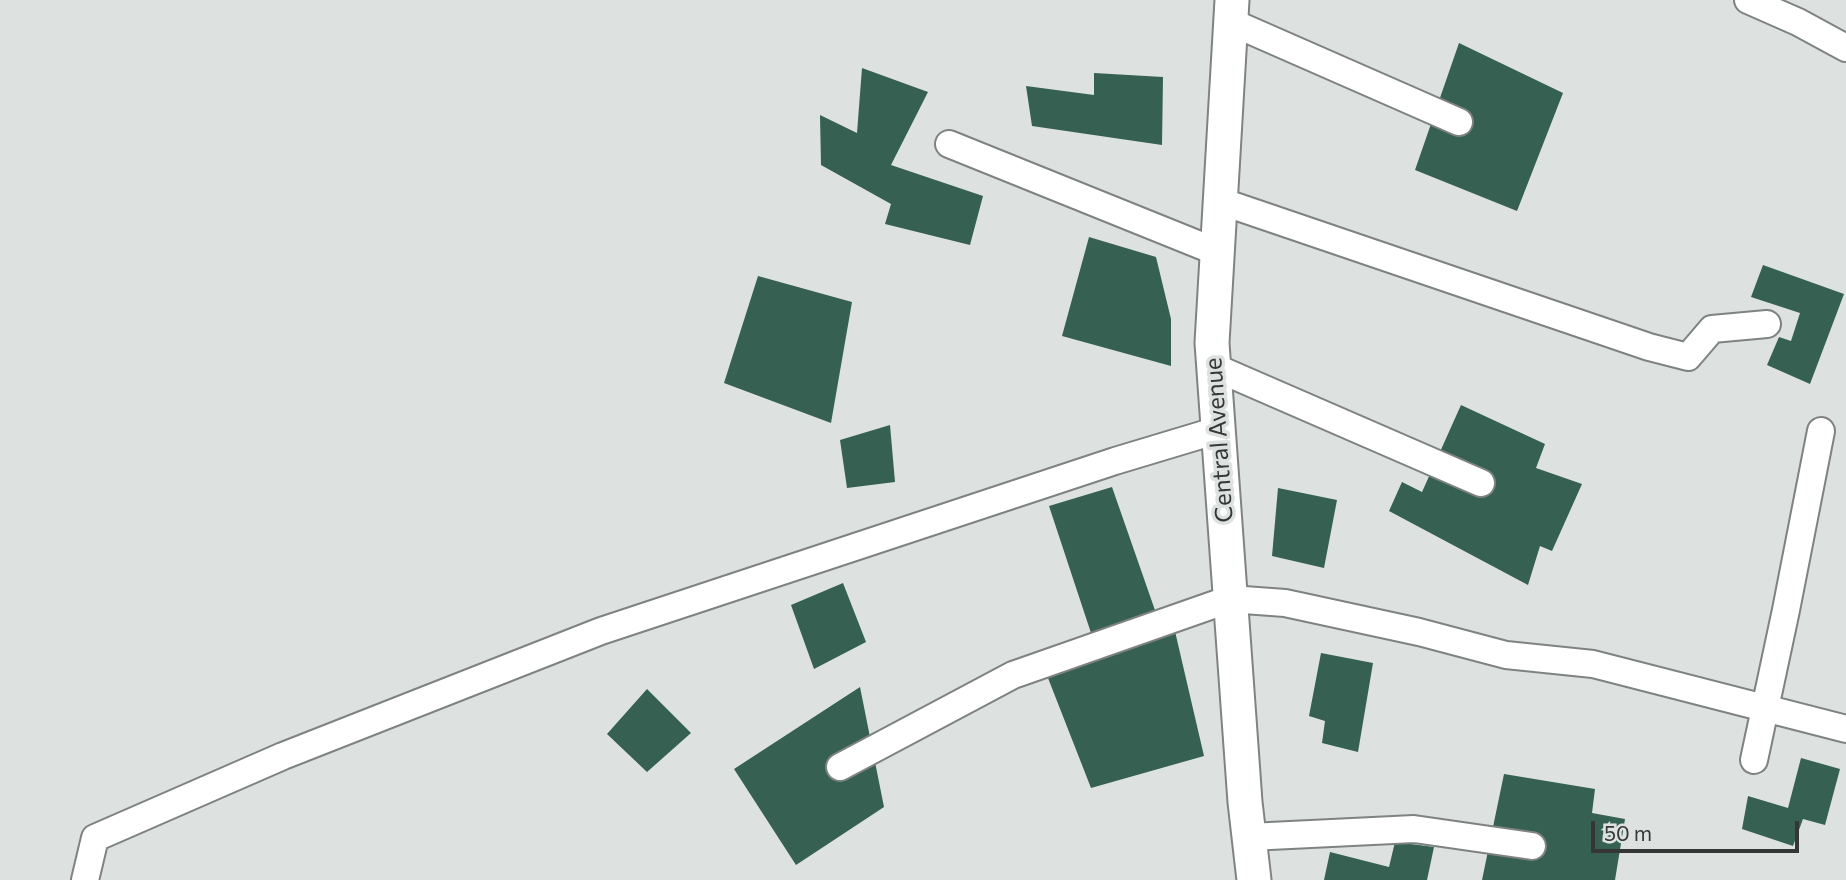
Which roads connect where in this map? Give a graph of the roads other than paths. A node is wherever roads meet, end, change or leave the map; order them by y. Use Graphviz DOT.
graph roads {
  1 [pos="1748,0"];
  2 [pos="1231,11"];
  3 [pos="1846,48"];
  4 [pos="1459,121"];
  5 [pos="949,144"];
  6 [pos="1220,201"];
  7 [pos="1217,252"];
  8 [pos="1767,324"];
  9 [pos="1214,368"];
  10 [pos="1218,430"];
  11 [pos="1821,431"];
  12 [pos="1481,483"];
  13 [pos="1230,599"];
  14 [pos="1765,707"];
  15 [pos="1846,729"];
  16 [pos="1754,760"];
  17 [pos="840,767"];
  18 [pos="1249,837"];
  19 [pos="1532,846"];
  20 [pos="85,880"];
  21 [pos="1254,880"];
  1 -- 3 [label="street"];
  2 -- 4 [label="street"];
  2 -- 6 [label="street, Central Avenue"];
  5 -- 7 [label="street"];
  6 -- 7 [label="street, Central Avenue"];
  6 -- 8 [label="street"];
  7 -- 9 [label="street, Central Avenue"];
  9 -- 10 [label="street, Central Avenue"];
  9 -- 12 [label="street"];
  10 -- 13 [label="street, Central Avenue"];
  10 -- 20 [label="street"];
  11 -- 14 [label="street"];
  13 -- 14 [label="street"];
  13 -- 17 [label="street"];
  13 -- 18 [label="street, Central Avenue"];
  14 -- 15 [label="street"];
  14 -- 16 [label="street"];
  18 -- 19 [label="street"];
  18 -- 21 [label="street, Central Avenue"];
}
